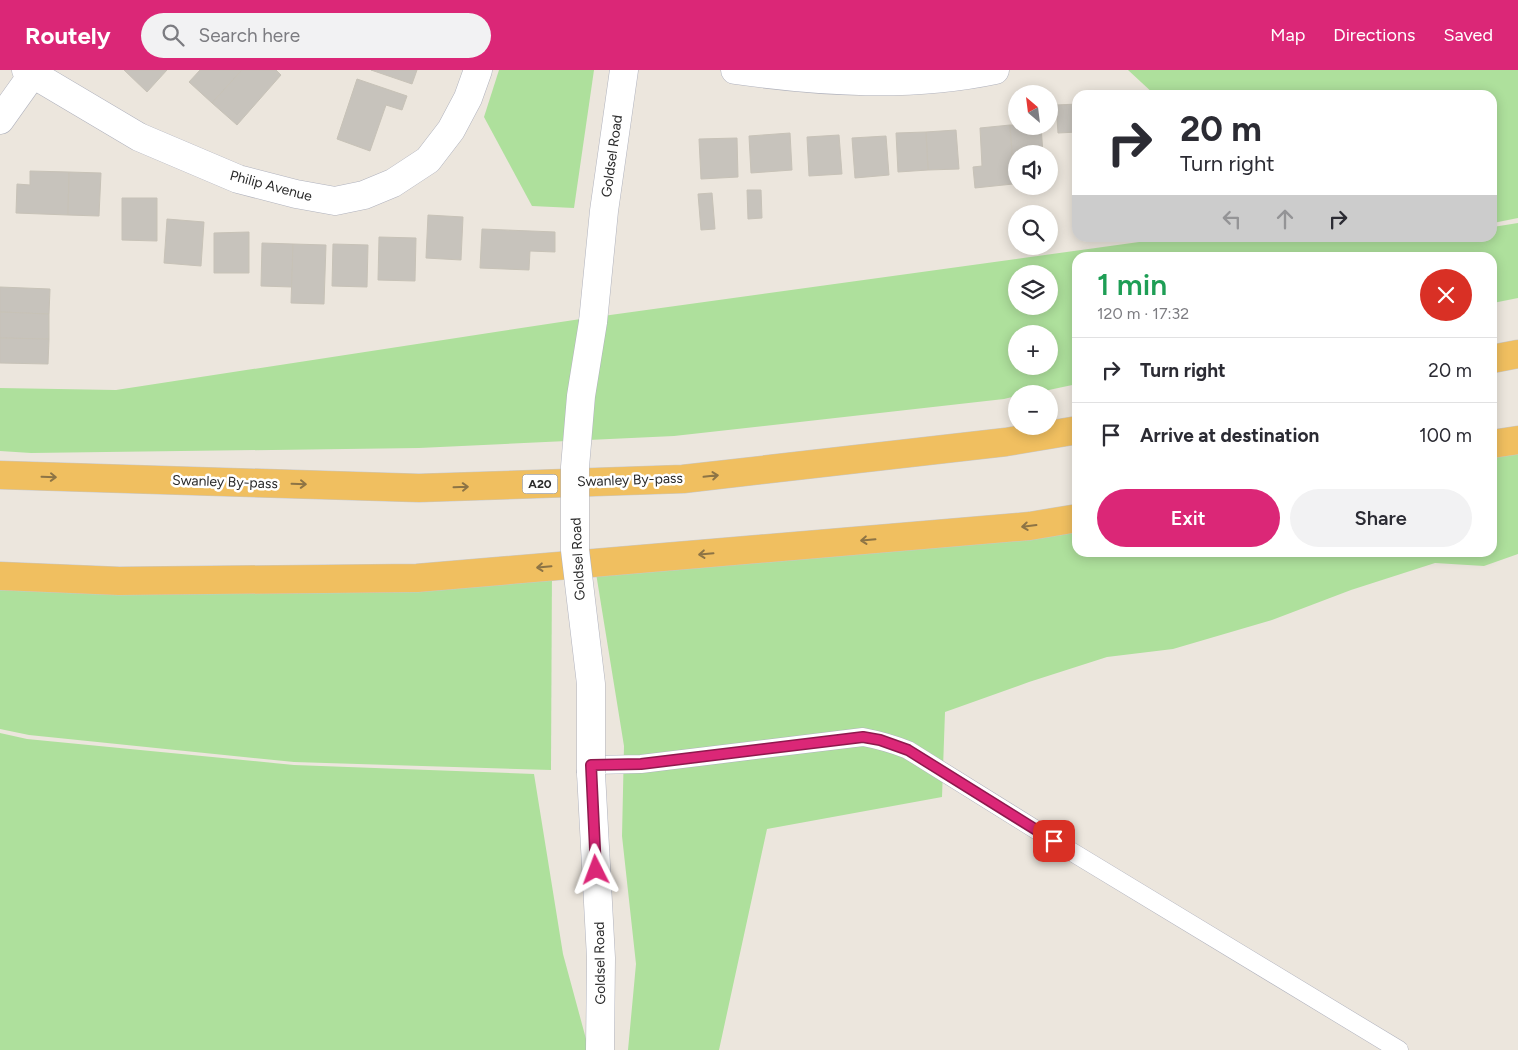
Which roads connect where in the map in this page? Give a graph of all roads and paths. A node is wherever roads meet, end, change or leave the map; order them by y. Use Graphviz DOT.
graph roads {
  1 [pos="478,70"];
  2 [pos="624,70"];
  3 [pos="734,70"];
  4 [pos="995,70"];
  5 [pos="29,72"];
  6 [pos="794,74"];
  7 [pos="0,120"];
  8 [pos="1518,354"];
  9 [pos="1497,358"];
  10 [pos="1072,431"];
  11 [pos="1518,440"];
  12 [pos="1497,443"];
  13 [pos="0,475"];
  14 [pos="1072,519"];
  15 [pos="0,576"];
  16 [pos="591,769"];
  17 [pos="600,1050"];
  18 [pos="1399,1050"];
  1 -- 5 [label="main road, Philip Avenue"];
  2 -- 16 [label="main road, Goldsel Road, bridge"];
  3 -- 6 [label="main road"];
  4 -- 6 [label="main road"];
  5 -- 7 [label="main road"];
  8 -- 9 [label="highway"];
  13 -- 10 [label="highway, Swanley By-pass / A20, one-way"];
  11 -- 12 [label="highway"];
  14 -- 15 [label="highway, one-way"];
  16 -- 17 [label="main road, Goldsel Road"];
  16 -- 18 [label="lane"];
}
